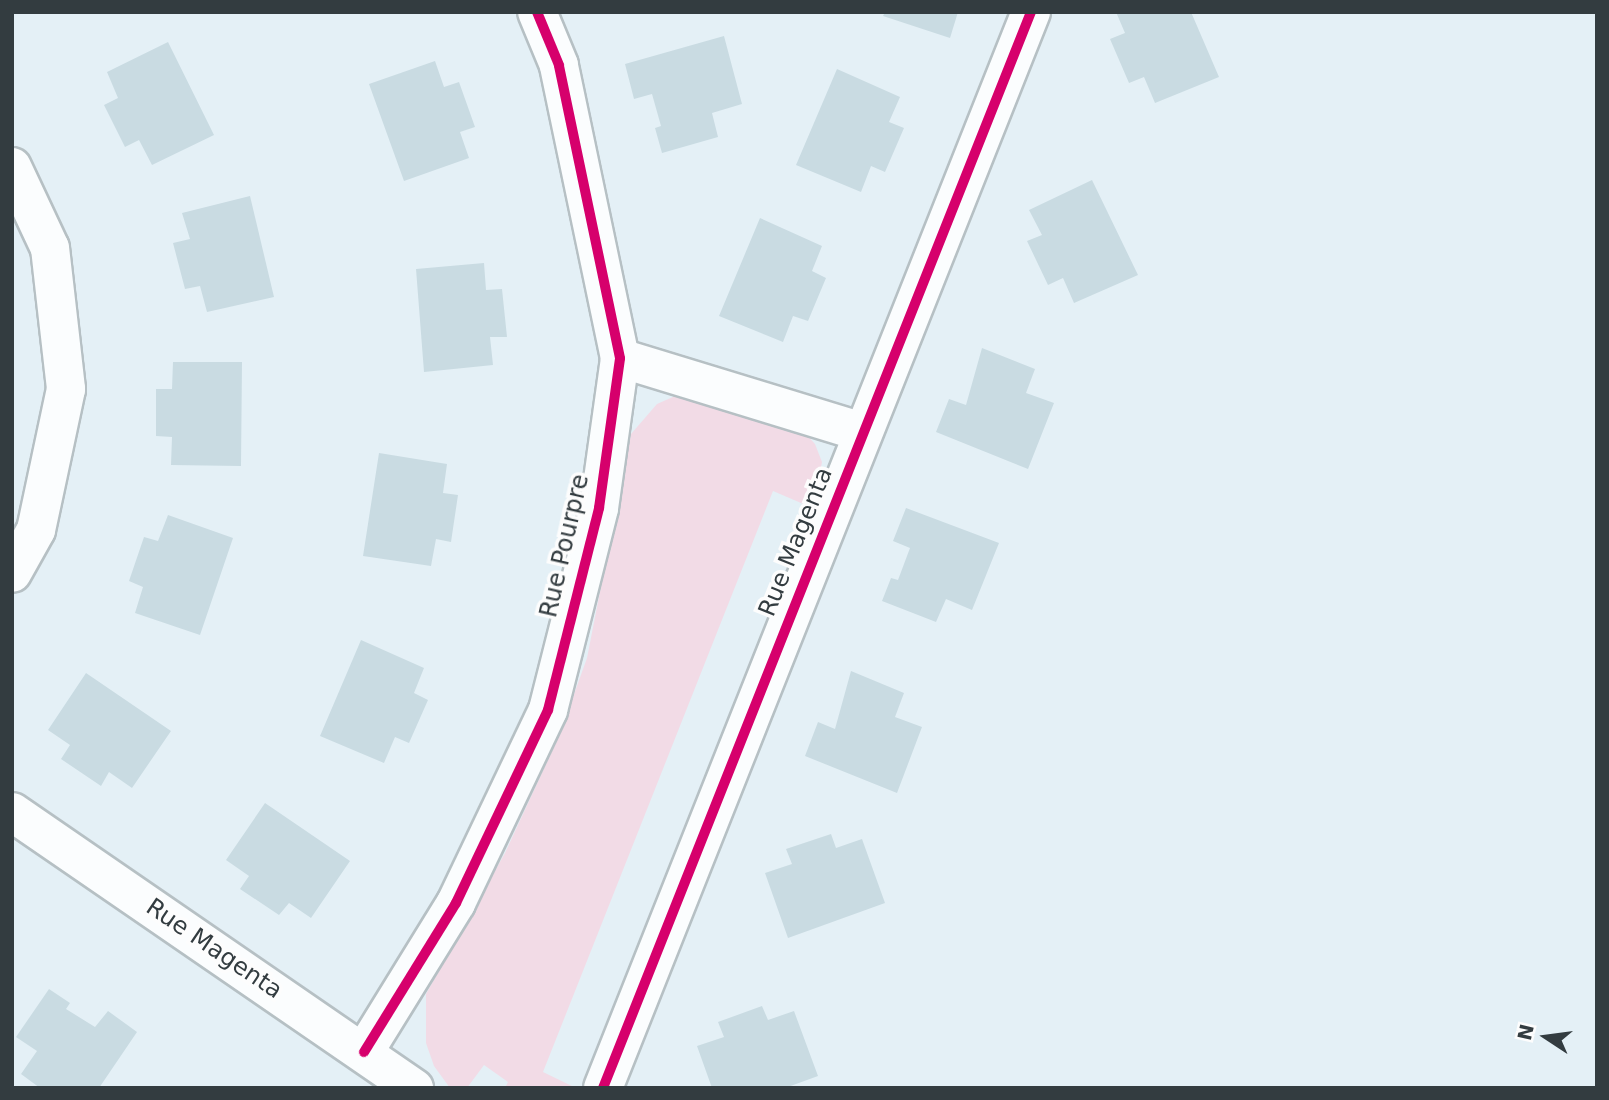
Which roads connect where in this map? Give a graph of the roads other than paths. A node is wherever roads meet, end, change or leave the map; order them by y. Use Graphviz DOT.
graph roads {
  1 [pos="537,12"];
  2 [pos="1031,12"];
  3 [pos="12,167"];
  4 [pos="620,358"];
  5 [pos="862,432"];
  6 [pos="12,573"];
  7 [pos="12,812"];
  8 [pos="364,1052"];
  9 [pos="414,1088"];
  10 [pos="603,1088"];
  1 -- 4 [label="street, Rue Pourpre"];
  2 -- 5 [label="street, Rue Magenta"];
  3 -- 6 [label="street"];
  4 -- 5 [label="street"];
  4 -- 8 [label="street, Rue Pourpre"];
  5 -- 10 [label="street, Rue Magenta"];
  7 -- 8 [label="street, Rue Magenta"];
  8 -- 9 [label="street, Rue Magenta"];
}
